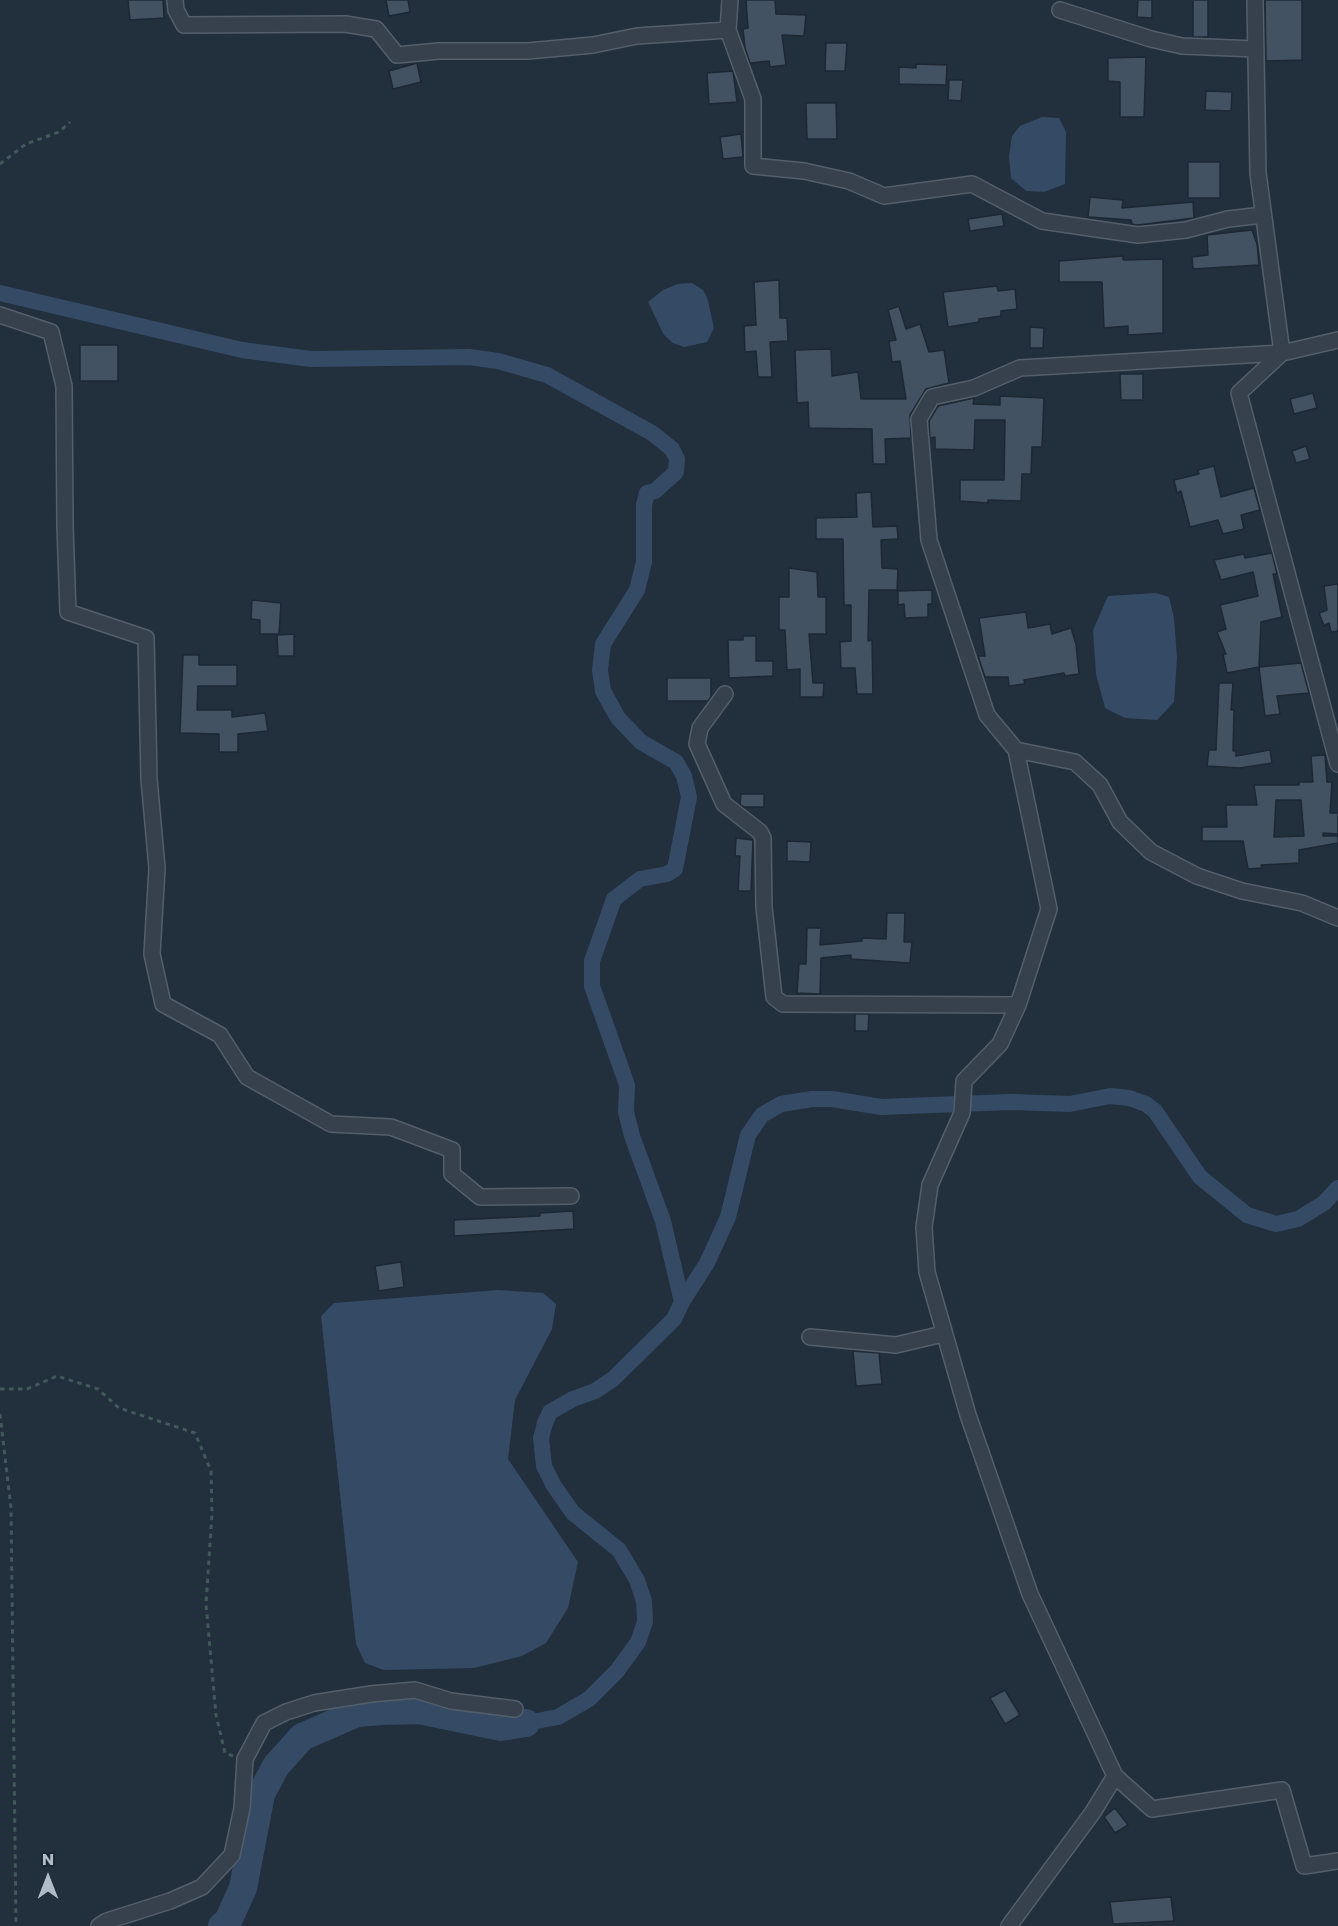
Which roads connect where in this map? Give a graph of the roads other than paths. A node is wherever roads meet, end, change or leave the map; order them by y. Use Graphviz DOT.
graph roads {
  1 [pos="175,0"];
  2 [pos="730,0"];
  3 [pos="1255,0"];
  4 [pos="1059,10"];
  5 [pos="728,30"];
  6 [pos="1256,49"];
  7 [pos="1263,215"];
  8 [pos="0,315"];
  9 [pos="1338,340"];
  10 [pos="1282,353"];
  11 [pos="725,694"];
  12 [pos="1016,750"];
  13 [pos="1338,764"];
  14 [pos="1338,918"];
  15 [pos="1018,1005"];
  16 [pos="571,1196"];
  17 [pos="943,1334"];
  18 [pos="810,1337"];
  19 [pos="516,1710"];
  20 [pos="1115,1776"];
  21 [pos="1338,1861"];
  22 [pos="99,1926"];
  23 [pos="1009,1926"];
  1 -- 5 [label="street"];
  2 -- 5 [label="street"];
  3 -- 6 [label="street"];
  4 -- 6 [label="street"];
  5 -- 7 [label="street"];
  6 -- 7 [label="street"];
  7 -- 10 [label="street"];
  8 -- 16 [label="street"];
  9 -- 10 [label="street"];
  10 -- 12 [label="street"];
  10 -- 13 [label="street"];
  11 -- 15 [label="street"];
  12 -- 14 [label="street"];
  12 -- 15 [label="street"];
  15 -- 17 [label="street"];
  17 -- 18 [label="street"];
  17 -- 20 [label="street"];
  19 -- 22 [label="street"];
  20 -- 21 [label="street"];
  20 -- 23 [label="street"];
}
